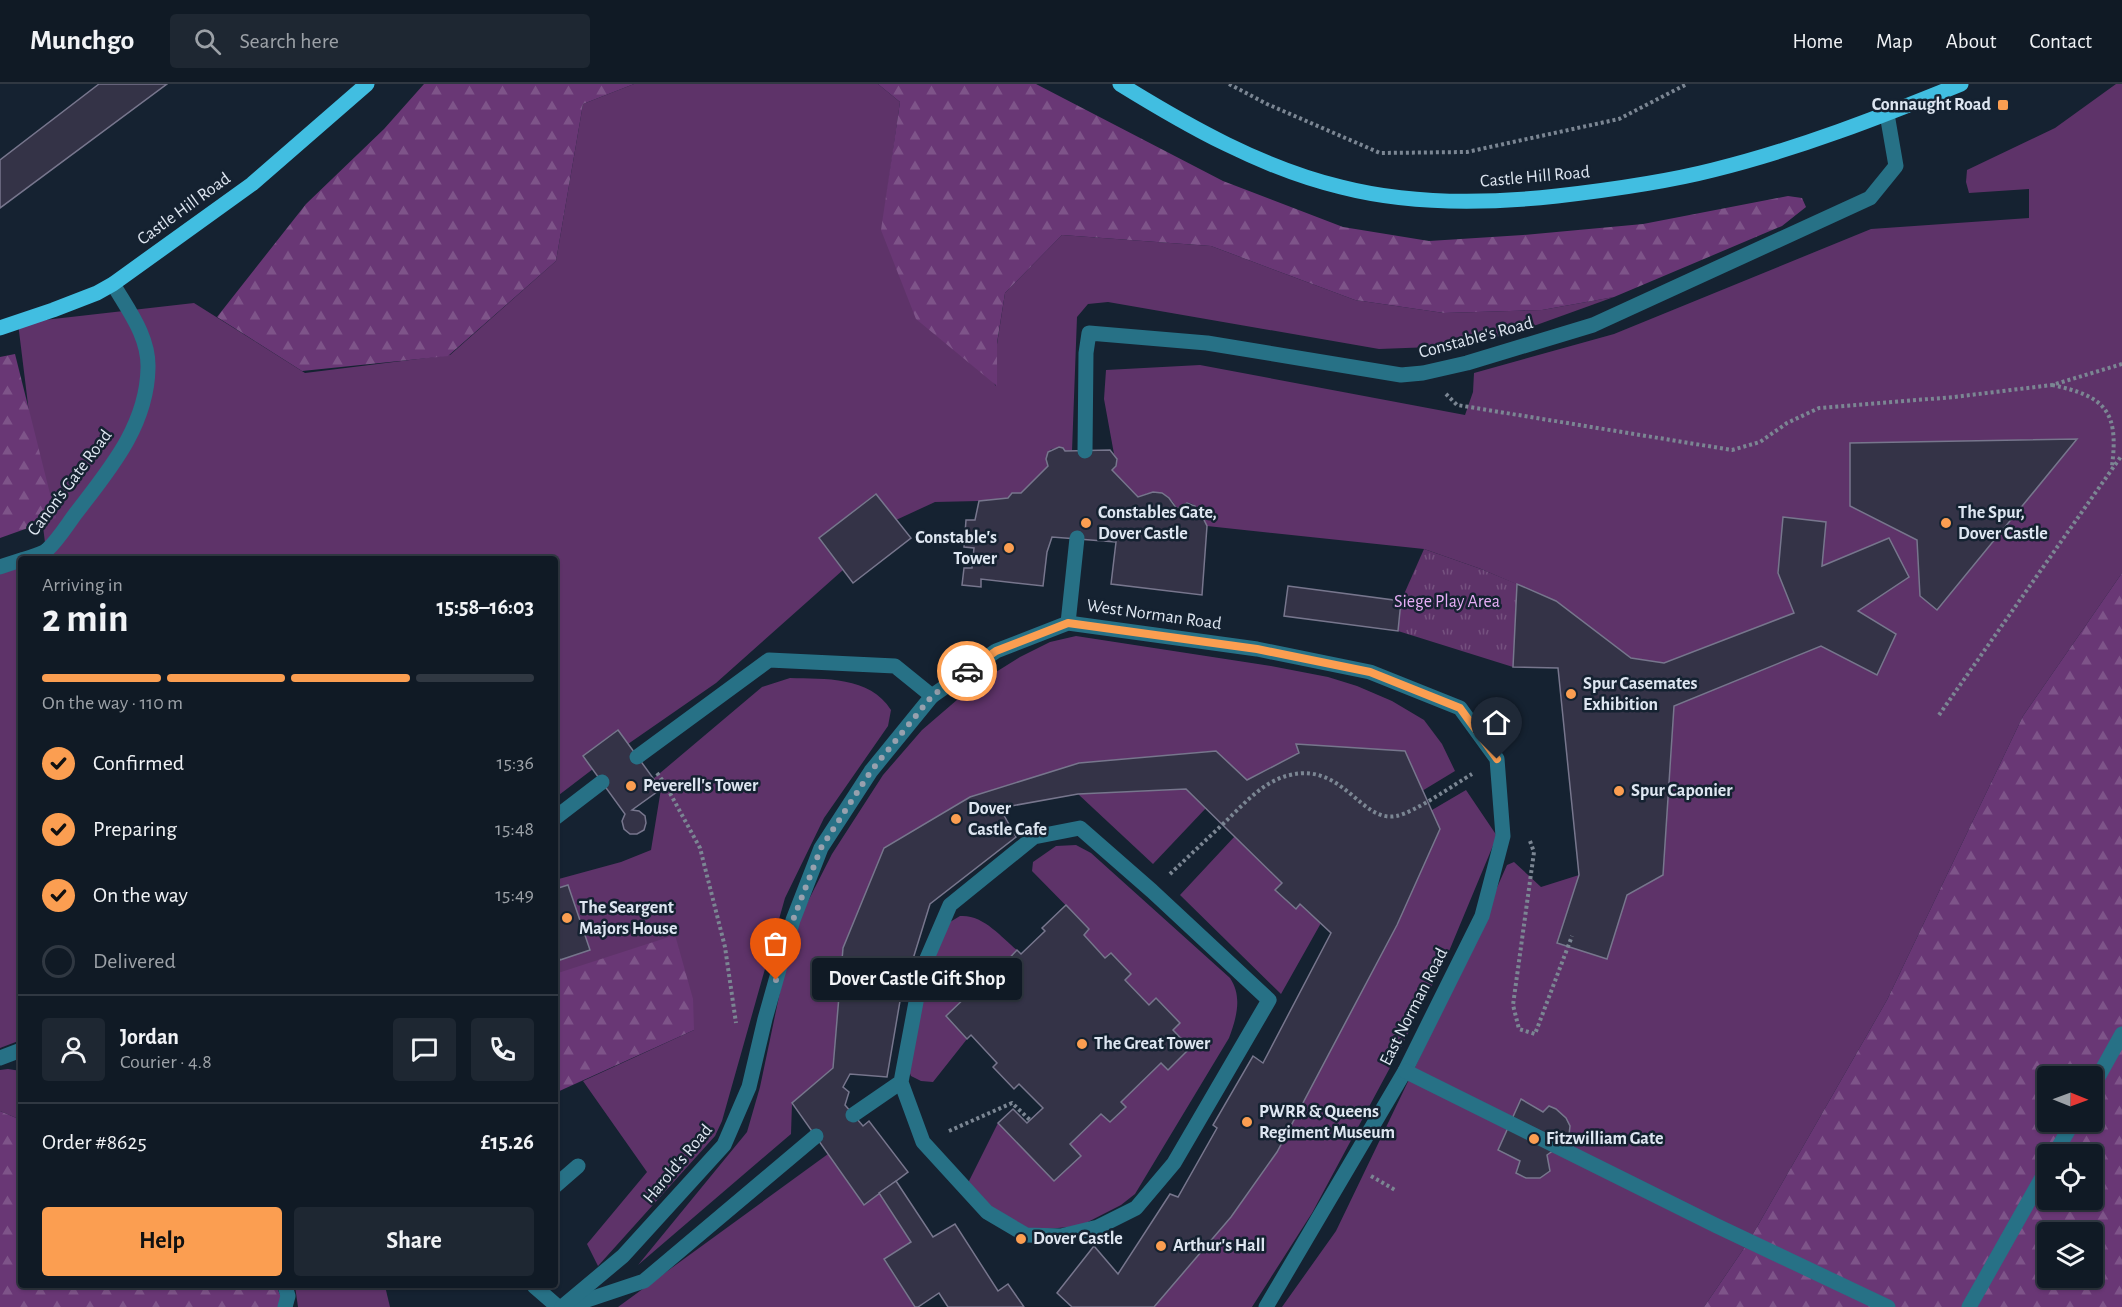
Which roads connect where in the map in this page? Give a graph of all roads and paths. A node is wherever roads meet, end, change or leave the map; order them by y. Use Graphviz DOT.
graph roads {
  1 [pos="367,84"];
  2 [pos="1120,84"];
  3 [pos="1229,84"];
  4 [pos="1687,84"];
  5 [pos="1961,84"];
  6 [pos="1887,114"];
  7 [pos="113,284"];
  8 [pos="0,328"];
  9 [pos="2122,364"];
  10 [pos="1423,374"];
  11 [pos="2052,385"];
  12 [pos="1085,451"];
  13 [pos="2122,455"];
  14 [pos="2112,468"];
  15 [pos="1077,538"];
  16 [pos="32,556"];
  17 [pos="18,561"];
  18 [pos="0,567"];
  19 [pos="1068,623"];
  20 [pos="932,696"];
  21 [pos="1939,716"];
  22 [pos="640,755"];
  23 [pos="1497,759"];
  24 [pos="602,782"];
  25 [pos="558,816"];
  26 [pos="1502,820"];
  27 [pos="1152,891"];
  28 [pos="1572,936"];
  29 [pos="736,1027"];
  30 [pos="2122,1034"];
  31 [pos="18,1051"];
  32 [pos="0,1058"];
  33 [pos="2103,1068"];
  34 [pos="1405,1071"];
  35 [pos="901,1082"];
  36 [pos="853,1115"];
  37 [pos="1030,1120"];
  38 [pos="816,1136"];
  39 [pos="923,1142"];
  40 [pos="579,1166"];
  41 [pos="558,1184"];
  42 [pos="2037,1186"];
  43 [pos="286,1288"];
  44 [pos="537,1288"];
  45 [pos="285,1307"];
  46 [pos="562,1307"];
  47 [pos="1266,1307"];
  48 [pos="1888,1307"];
  49 [pos="1969,1307"];
  1 -- 7 [label="main road, Castle Hill Road"];
  2 -- 6 [label="main road, Castle Hill Road"];
  3 -- 4 [label="path"];
  5 -- 6 [label="main road, Castle Hill Road"];
  6 -- 10 [label="lane, Constable's Road"];
  7 -- 8 [label="main road, Castle Hill Road"];
  7 -- 16 [label="lane, Canon's Gate Road"];
  9 -- 11 [label="path"];
  10 -- 11 [label="path"];
  10 -- 12 [label="lane, Constable's Road"];
  11 -- 14 [label="path"];
  13 -- 14 [label="path"];
  14 -- 21 [label="path"];
  15 -- 19 [label="lane"];
  17 -- 18 [label="lane, Canon's Gate Road"];
  19 -- 20 [label="lane, West Norman Road"];
  19 -- 23 [label="lane, West Norman Road"];
  20 -- 22 [label="lane"];
  20 -- 46 [label="lane, Harold's Road"];
  22 -- 29 [label="path"];
  23 -- 26 [label="lane, East Norman Road"];
  23 -- 27 [label="path"];
  24 -- 25 [label="lane"];
  26 -- 28 [label="path"];
  26 -- 34 [label="lane, East Norman Road"];
  27 -- 35 [label="lane"];
  27 -- 39 [label="lane"];
  30 -- 33 [label="lane"];
  31 -- 32 [label="lane"];
  34 -- 47 [label="lane, East Norman Road"];
  34 -- 48 [label="lane"];
  35 -- 36 [label="lane"];
  35 -- 39 [label="lane"];
  37 -- 39 [label="path"];
  38 -- 46 [label="lane"];
  40 -- 41 [label="lane"];
  42 -- 49 [label="lane"];
  43 -- 45 [label="lane"];
  44 -- 46 [label="lane"];
}
